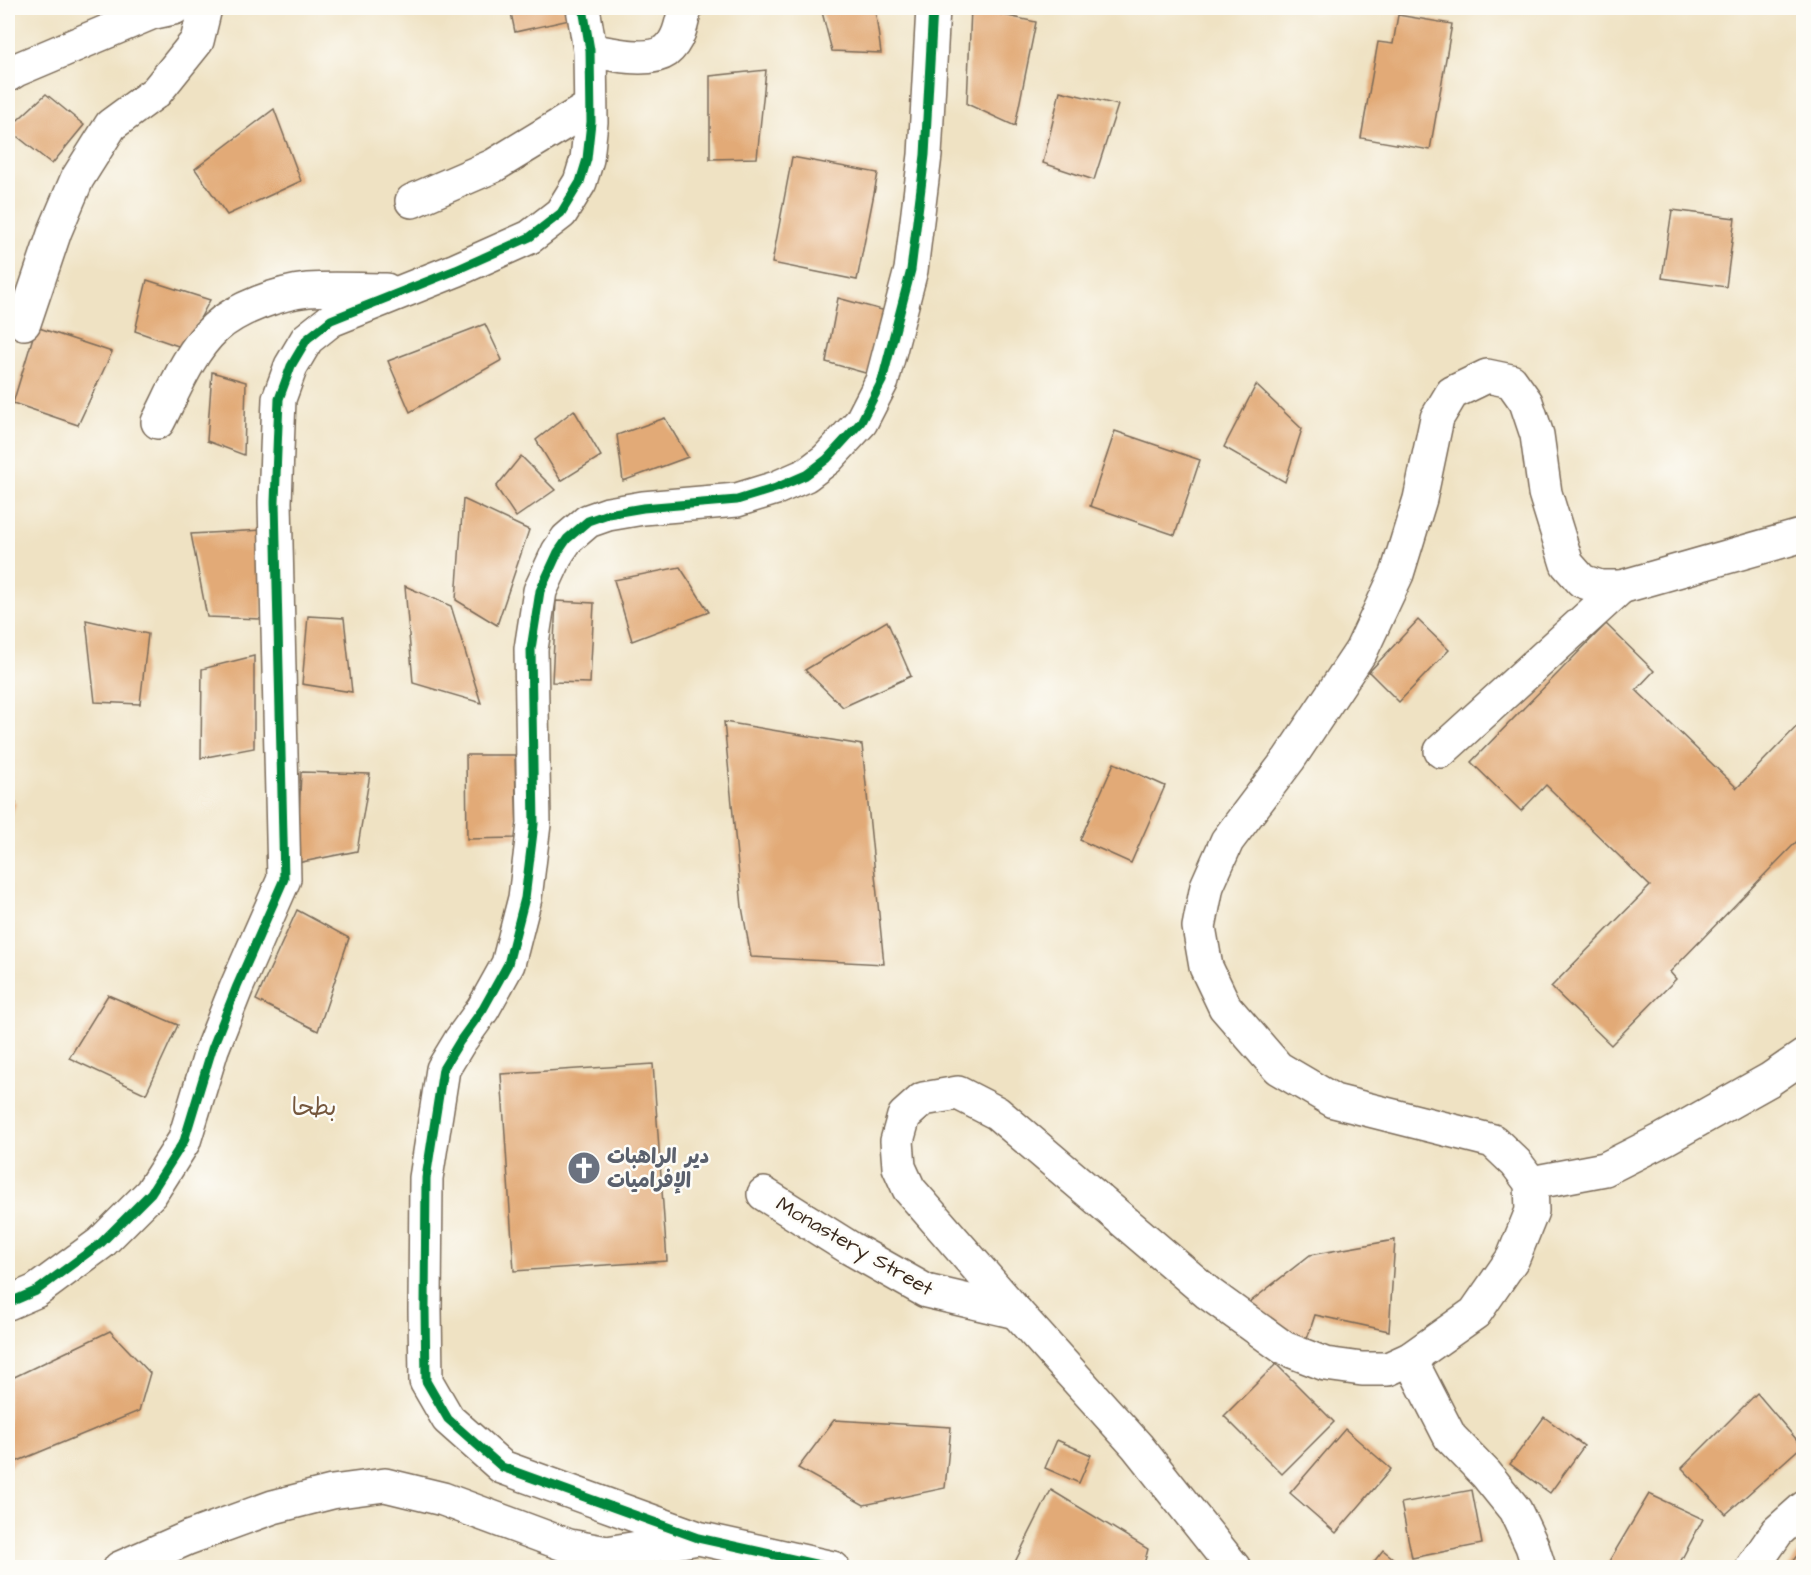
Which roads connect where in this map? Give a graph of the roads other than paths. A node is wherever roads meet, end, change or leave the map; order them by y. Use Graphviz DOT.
graph roads {
  1 [pos="174,8"];
  2 [pos="205,8"];
  3 [pos="583,8"];
  4 [pos="685,8"];
  5 [pos="933,8"];
  6 [pos="590,50"];
  7 [pos="8,75"];
  8 [pos="591,107"];
  9 [pos="412,201"];
  10 [pos="406,289"];
  11 [pos="24,323"];
  12 [pos="158,422"];
  13 [pos="1803,535"];
  14 [pos="1621,587"];
  15 [pos="1441,751"];
  16 [pos="1803,1056"];
  17 [pos="1531,1183"];
  18 [pos="764,1194"];
  19 [pos="8,1303"];
  20 [pos="1016,1312"];
  21 [pos="1410,1359"];
  22 [pos="1803,1508"];
  23 [pos="698,1538"];
  24 [pos="120,1568"];
  25 [pos="833,1568"];
  26 [pos="1234,1568"];
  27 [pos="1539,1568"];
  28 [pos="1752,1568"];
  1 -- 7 [label="street"];
  2 -- 11 [label="street"];
  3 -- 6 [label="street"];
  4 -- 6 [label="street"];
  5 -- 23 [label="street"];
  6 -- 8 [label="street"];
  8 -- 9 [label="street"];
  8 -- 10 [label="street"];
  10 -- 12 [label="street"];
  10 -- 19 [label="street"];
  13 -- 14 [label="street"];
  14 -- 15 [label="street"];
  14 -- 17 [label="street"];
  16 -- 17 [label="street"];
  17 -- 21 [label="street"];
  18 -- 20 [label="street, Monastery Street"];
  20 -- 21 [label="street"];
  20 -- 26 [label="street"];
  21 -- 27 [label="street"];
  22 -- 28 [label="street"];
  23 -- 24 [label="street"];
  23 -- 25 [label="street"];
}
